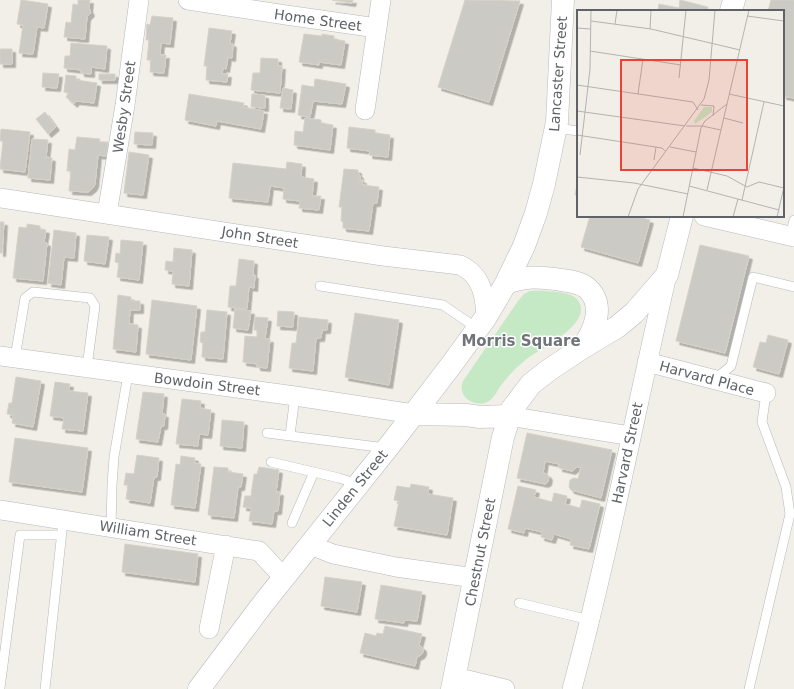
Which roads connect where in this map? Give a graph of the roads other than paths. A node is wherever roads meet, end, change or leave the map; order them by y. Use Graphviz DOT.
graph roads {
  1 [pos="138,0"];
  2 [pos="188,0"];
  3 [pos="381,0"];
  4 [pos="563,0"];
  5 [pos="734,0"];
  6 [pos="731,10"];
  7 [pos="377,28"];
  8 [pos="365,110"];
  9 [pos="556,128"];
  10 [pos="577,131"];
  11 [pos="0,198"];
  12 [pos="107,214"];
  13 [pos="682,217"];
  14 [pos="710,217"];
  15 [pos="793,231"];
  16 [pos="668,275"];
  17 [pos="506,283"];
  18 [pos="320,286"];
  19 [pos="794,287"];
  20 [pos="482,323"];
  21 [pos="582,348"];
  22 [pos="7,357"];
  23 [pos="647,362"];
  24 [pos="87,367"];
  25 [pos="448,369"];
  26 [pos="128,374"];
  27 [pos="714,380"];
  28 [pos="766,393"];
  29 [pos="295,396"];
  30 [pos="506,410"];
  31 [pos="414,414"];
  32 [pos="466,415"];
  33 [pos="267,433"];
  34 [pos="290,436"];
  35 [pos="631,436"];
  36 [pos="387,448"];
  37 [pos="271,462"];
  38 [pos="314,472"];
  39 [pos="358,484"];
  40 [pos="0,510"];
  41 [pos="292,523"];
  42 [pos="63,527"];
  43 [pos="111,527"];
  44 [pos="226,545"];
  45 [pos="310,545"];
  46 [pos="284,578"];
  47 [pos="475,578"];
  48 [pos="519,603"];
  49 [pos="590,620"];
  50 [pos="209,629"];
  51 [pos="453,683"];
  52 [pos="0,688"];
  53 [pos="45,689"];
  54 [pos="199,689"];
  55 [pos="505,689"];
  56 [pos="572,689"];
  57 [pos="749,689"];
  1 -- 12 [label="street, Wesby Street"];
  2 -- 7 [label="street, Home Street"];
  3 -- 7 [label="street"];
  4 -- 9 [label="main road, Lancaster Street"];
  5 -- 6 [label="main road"];
  7 -- 8 [label="street"];
  9 -- 10 [label="lane"];
  9 -- 17 [label="main road, Lancaster Street"];
  11 -- 12 [label="street, John Street"];
  12 -- 20 [label="street, John Street"];
  13 -- 16 [label="main road, Harvard Street"];
  14 -- 15 [label="street"];
  16 -- 21 [label="main road"];
  16 -- 23 [label="street, Harvard Street"];
  17 -- 20 [label="main road, Linden Street"];
  17 -- 21 [label="main road"];
  18 -- 20 [label="lane"];
  19 -- 27 [label="lane"];
  20 -- 25 [label="main road, Linden Street"];
  21 -- 30 [label="main road"];
  22 -- 24 [label="street, Bowdoin Street"];
  22 -- 24 [label="lane"];
  23 -- 27 [label="street, Harvard Place"];
  23 -- 35 [label="street, Harvard Street"];
  24 -- 26 [label="street, Bowdoin Street"];
  25 -- 31 [label="main road, Linden Street"];
  25 -- 32 [label="main road"];
  26 -- 29 [label="street, Bowdoin Street"];
  26 -- 43 [label="lane"];
  27 -- 28 [label="street, Harvard Place"];
  28 -- 57 [label="lane"];
  29 -- 31 [label="street, Bowdoin Street"];
  29 -- 34 [label="lane"];
  30 -- 32 [label="main road"];
  30 -- 35 [label="street"];
  30 -- 47 [label="main road, Chestnut Street"];
  31 -- 32 [label="main road"];
  31 -- 36 [label="main road, Linden Street"];
  33 -- 34 [label="lane"];
  34 -- 36 [label="lane"];
  35 -- 49 [label="street, Harvard Street"];
  36 -- 39 [label="main road, Linden Street"];
  37 -- 38 [label="lane"];
  38 -- 39 [label="lane"];
  38 -- 41 [label="lane"];
  39 -- 45 [label="main road, Linden Street"];
  40 -- 42 [label="street, William Street"];
  42 -- 43 [label="street, William Street"];
  42 -- 52 [label="lane"];
  42 -- 53 [label="lane"];
  43 -- 44 [label="street, William Street"];
  44 -- 46 [label="street, William Street"];
  44 -- 50 [label="street"];
  45 -- 46 [label="main road, Linden Street"];
  45 -- 47 [label="street"];
  46 -- 54 [label="main road, Linden Street"];
  47 -- 51 [label="main road, Chestnut Street"];
  48 -- 49 [label="lane"];
  49 -- 56 [label="street, Harvard Street"];
  51 -- 55 [label="street"];
}
